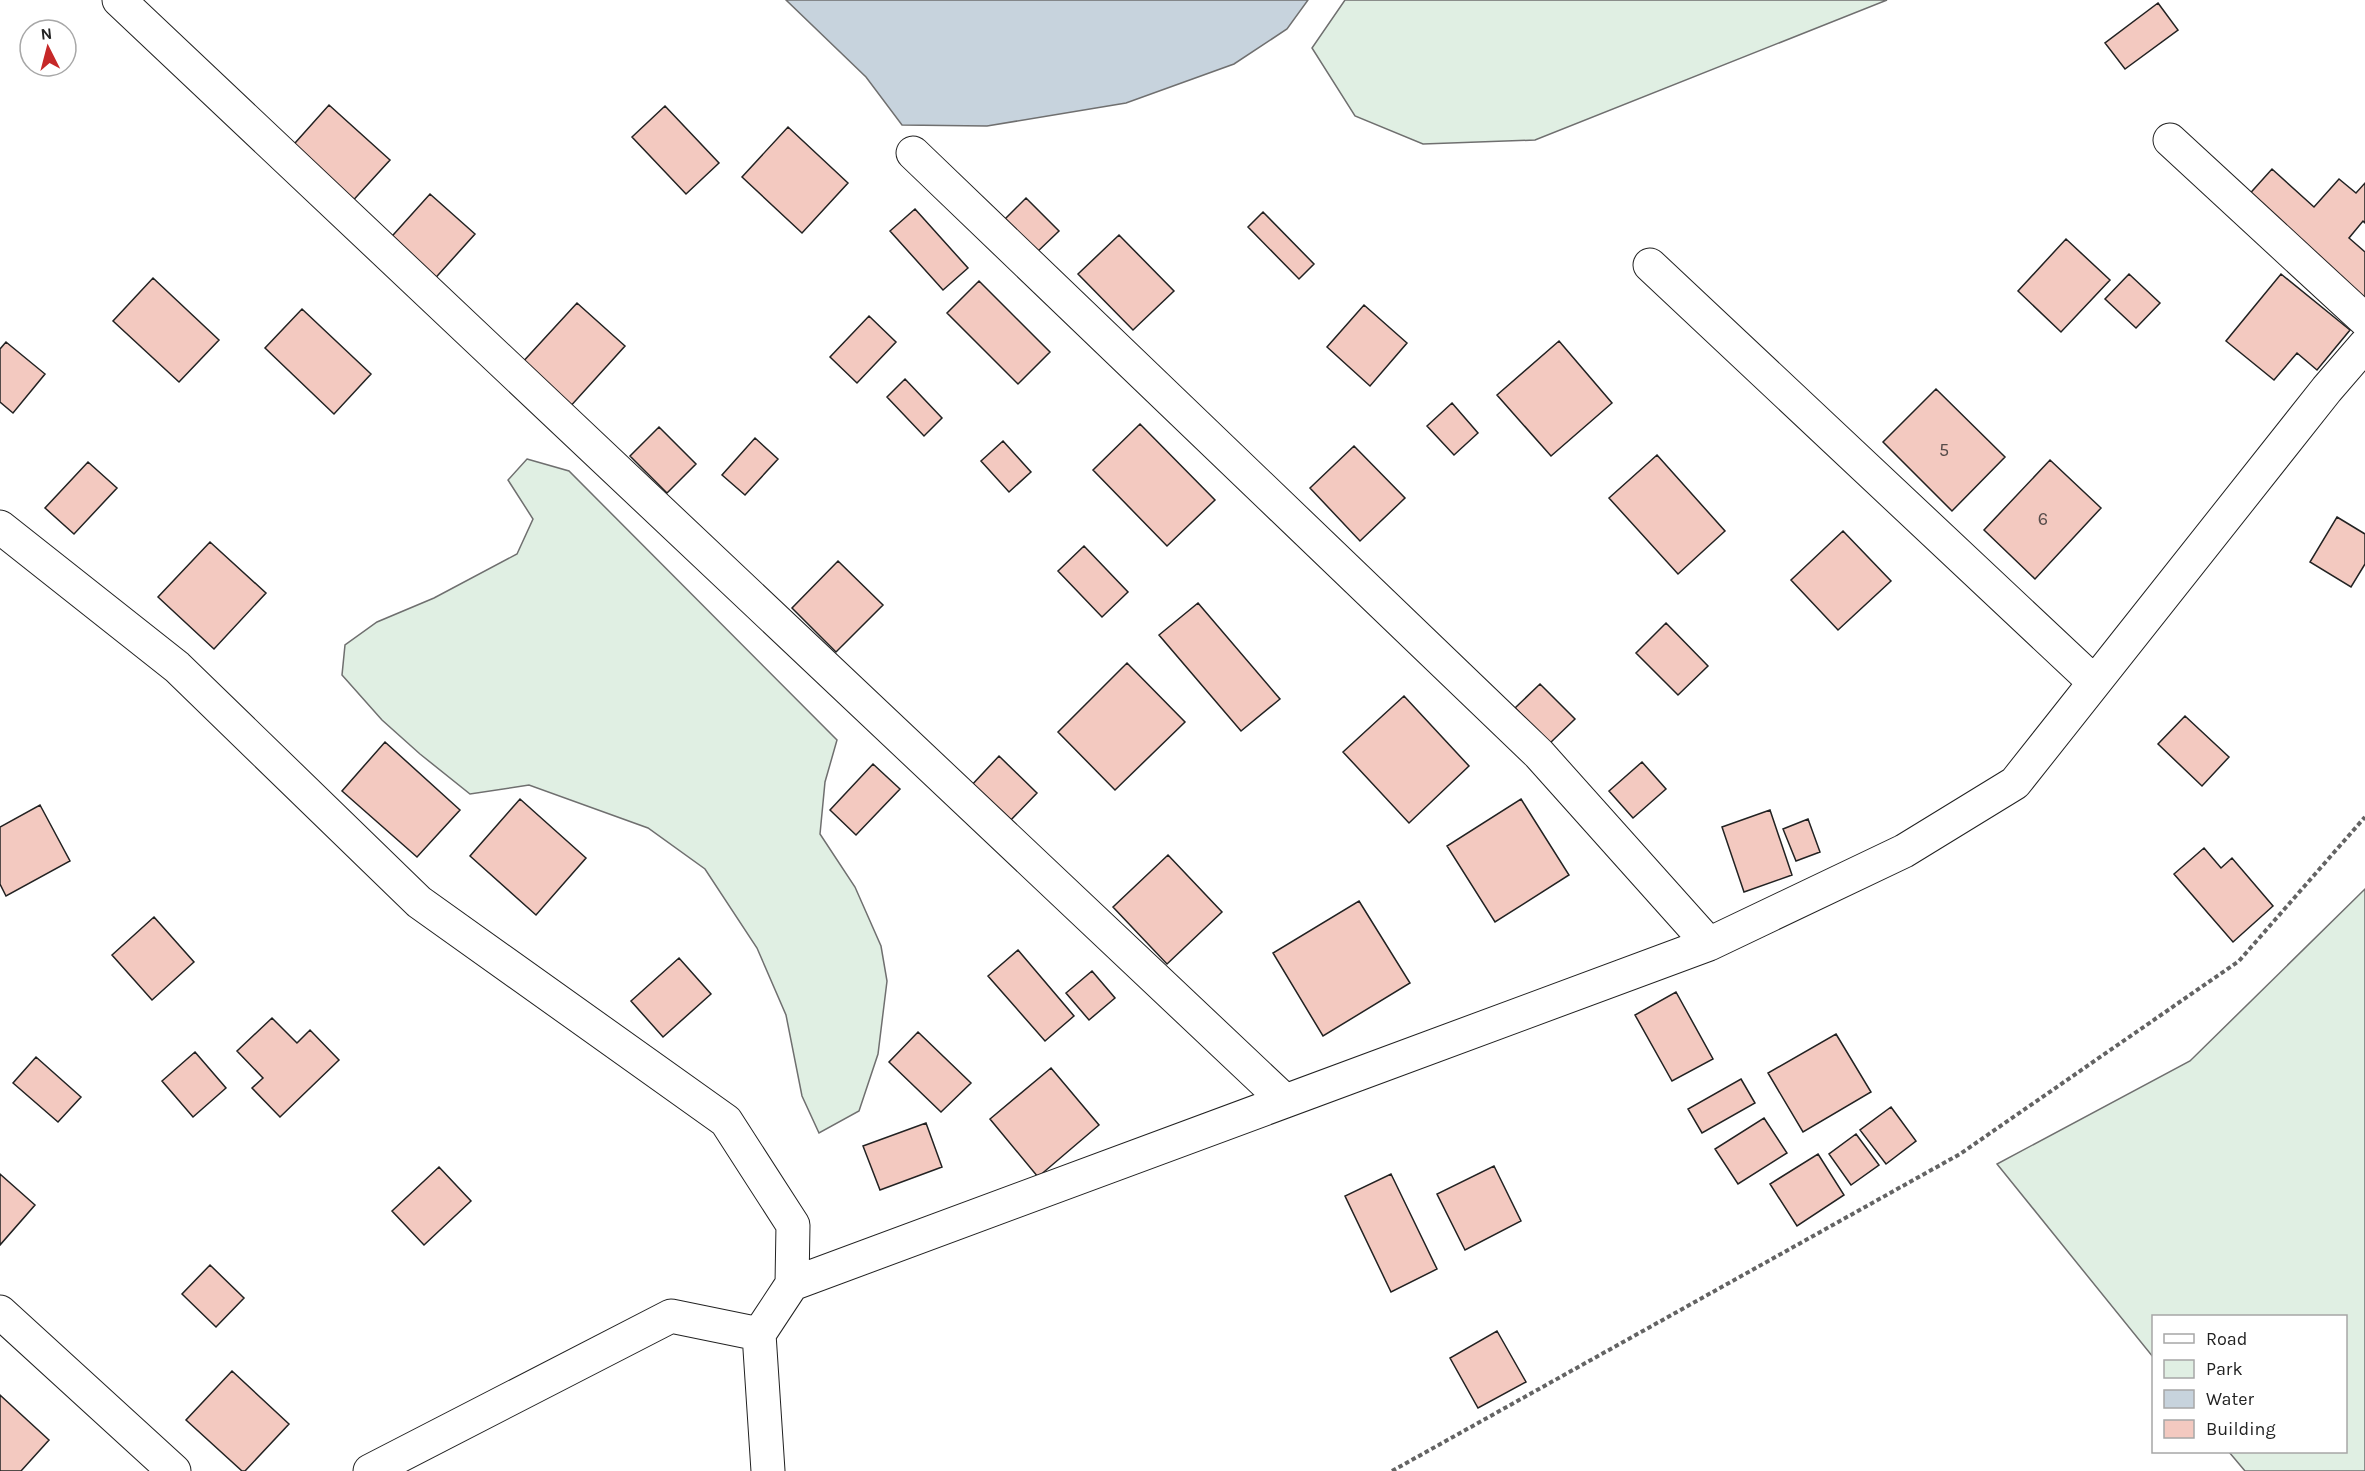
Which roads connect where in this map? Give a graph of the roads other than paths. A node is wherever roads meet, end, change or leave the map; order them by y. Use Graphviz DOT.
graph roads {
  1 [pos="118,0"];
  2 [pos="2170,140"];
  3 [pos="913,153"];
  4 [pos="1650,265"];
  5 [pos="2365,320"];
  6 [pos="2365,345"];
  7 [pos="0,527"];
  8 [pos="2094,682"];
  9 [pos="1709,944"];
  10 [pos="1284,1101"];
  11 [pos="792,1284"];
  12 [pos="0,1312"];
  13 [pos="759,1334"];
  14 [pos="174,1471"];
  15 [pos="370,1471"];
  16 [pos="768,1471"];
  1 -- 10 [label="street"];
  2 -- 5 [label="street"];
  3 -- 9 [label="street"];
  4 -- 8 [label="street"];
  6 -- 8 [label="street"];
  7 -- 11 [label="street"];
  8 -- 9 [label="street"];
  9 -- 10 [label="street"];
  10 -- 11 [label="street"];
  11 -- 13 [label="street"];
  12 -- 14 [label="street"];
  13 -- 15 [label="street"];
  13 -- 16 [label="street"];
}
